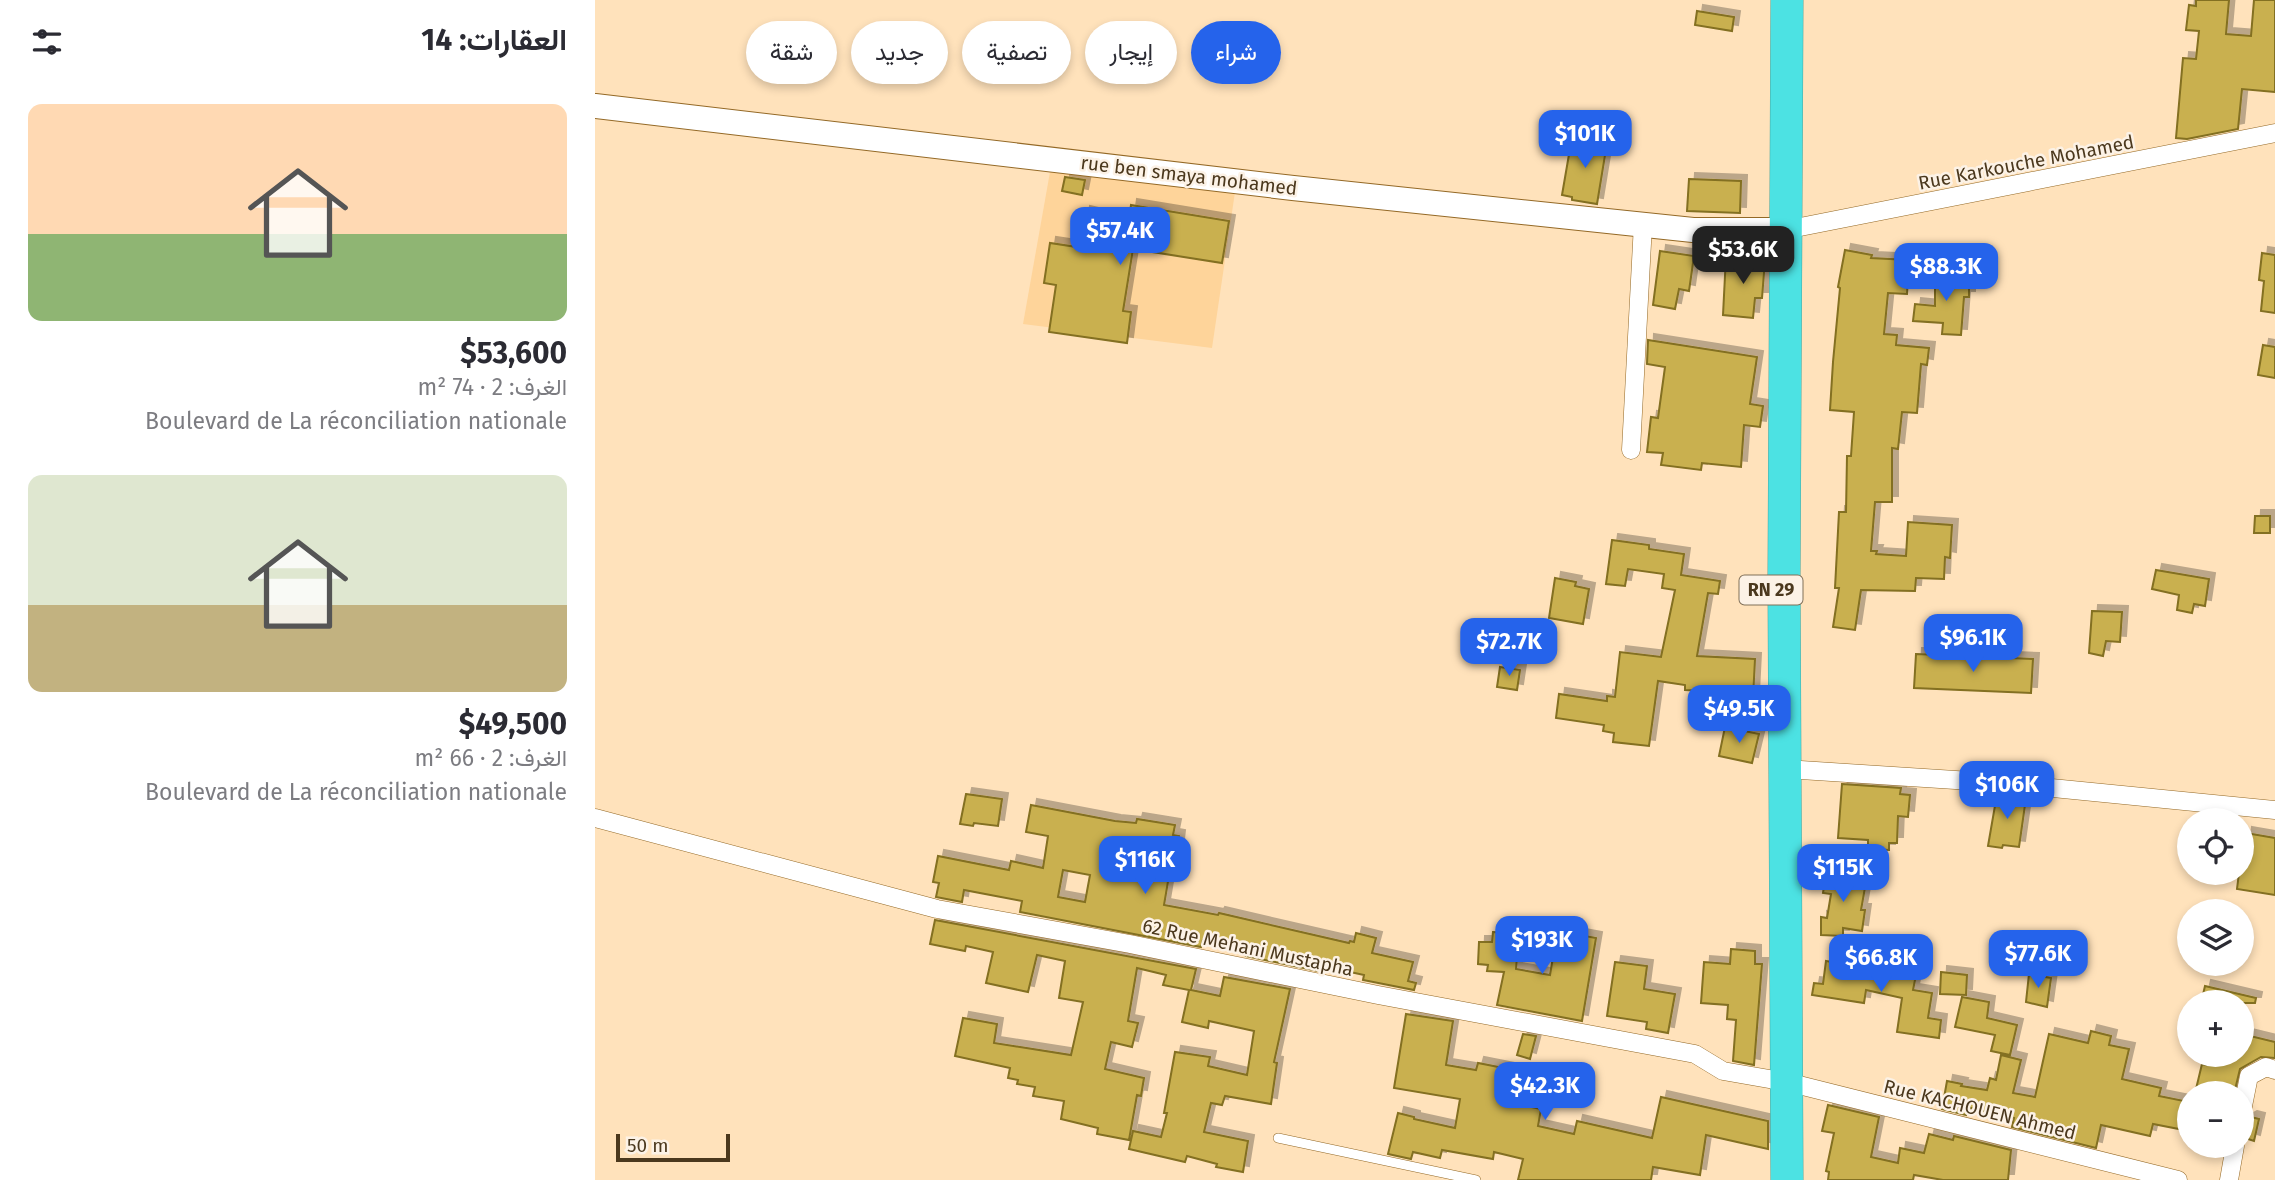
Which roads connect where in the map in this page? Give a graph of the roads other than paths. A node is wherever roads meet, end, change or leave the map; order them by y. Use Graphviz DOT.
graph roads {
  1 [pos="1770,0"];
  2 [pos="1787,0"];
  3 [pos="595,106"];
  4 [pos="2275,133"];
  5 [pos="1643,225"];
  6 [pos="1778,230"];
  7 [pos="1630,450"];
  8 [pos="1785,769"];
  9 [pos="2275,810"];
  10 [pos="595,818"];
  11 [pos="2275,1070"];
  12 [pos="1779,1081"];
  13 [pos="2248,1081"];
  14 [pos="1277,1138"];
  15 [pos="2233,1158"];
  16 [pos="1476,1180"];
  17 [pos="1771,1180"];
  18 [pos="1787,1180"];
  19 [pos="2178,1180"];
  20 [pos="2229,1180"];
  1 -- 6 [label="highway, RN 29"];
  2 -- 6 [label="highway, RN 29"];
  3 -- 5 [label="street, rue ben smaya mohamed"];
  4 -- 6 [label="street, Rue Karkouche Mohamed"];
  5 -- 6 [label="street, rue ben smaya mohamed"];
  5 -- 7 [label="street"];
  6 -- 8 [label="highway, RN 29"];
  6 -- 12 [label="highway, RN 29"];
  8 -- 9 [label="street"];
  8 -- 12 [label="highway, RN 29"];
  10 -- 12 [label="street, 62 Rue Mehani Mustapha"];
  11 -- 13 [label="street"];
  12 -- 17 [label="highway, RN 29"];
  12 -- 18 [label="highway, RN 29"];
  12 -- 19 [label="street, Rue KACHOUEN Ahmed"];
  14 -- 16 [label="lane"];
  15 -- 20 [label="street"];
}
